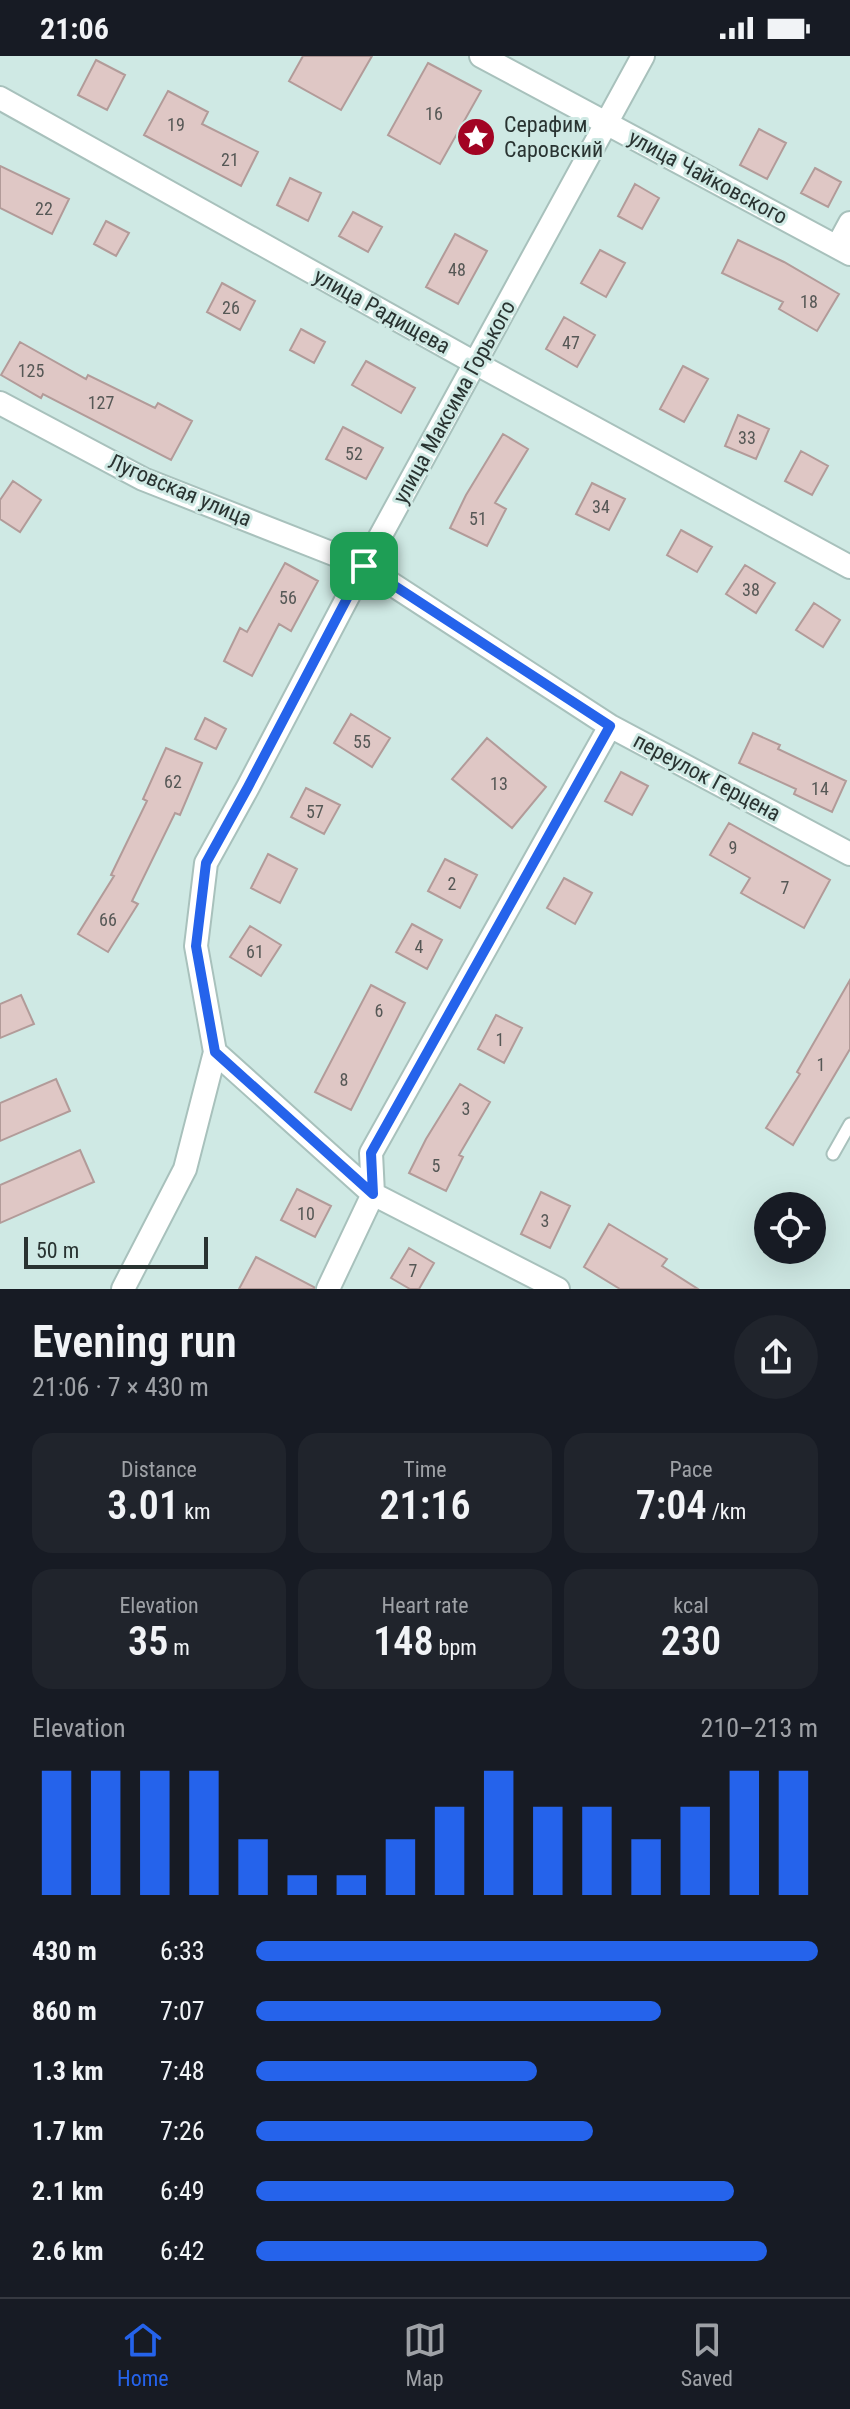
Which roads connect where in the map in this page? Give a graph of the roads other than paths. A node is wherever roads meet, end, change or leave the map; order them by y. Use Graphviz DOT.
graph roads {
  1 [pos="481,56"];
  2 [pos="643,56"];
  3 [pos="0,98"];
  4 [pos="607,123"];
  5 [pos="850,223"];
  6 [pos="843,251"];
  7 [pos="475,363"];
  8 [pos="0,403"];
  9 [pos="364,566"];
  10 [pos="850,567"];
  11 [pos="610,726"];
  12 [pos="850,854"];
  13 [pos="215,1052"];
  14 [pos="850,1124"];
  15 [pos="833,1154"];
  16 [pos="373,1194"];
  17 [pos="123,1289"];
  18 [pos="328,1289"];
  19 [pos="558,1289"];
  1 -- 4 [label="street, улица Чайковского"];
  2 -- 4 [label="street, улица Максима Горького"];
  3 -- 7 [label="street, улица Радищева"];
  4 -- 6 [label="street, улица Чайковского"];
  4 -- 7 [label="street, улица Максима Горького"];
  5 -- 6 [label="street"];
  7 -- 9 [label="street, улица Максима Горького"];
  7 -- 10 [label="street, улица Радищева"];
  8 -- 9 [label="street, Луговская улица"];
  9 -- 11 [label="street, переулок Герцена"];
  9 -- 13 [label="street, улица Максима Горького"];
  11 -- 12 [label="street, переулок Герцена"];
  11 -- 16 [label="street"];
  13 -- 16 [label="street"];
  13 -- 17 [label="street, улица Максима Горького"];
  14 -- 15 [label="lane"];
  16 -- 18 [label="street"];
  16 -- 19 [label="street"];
}
